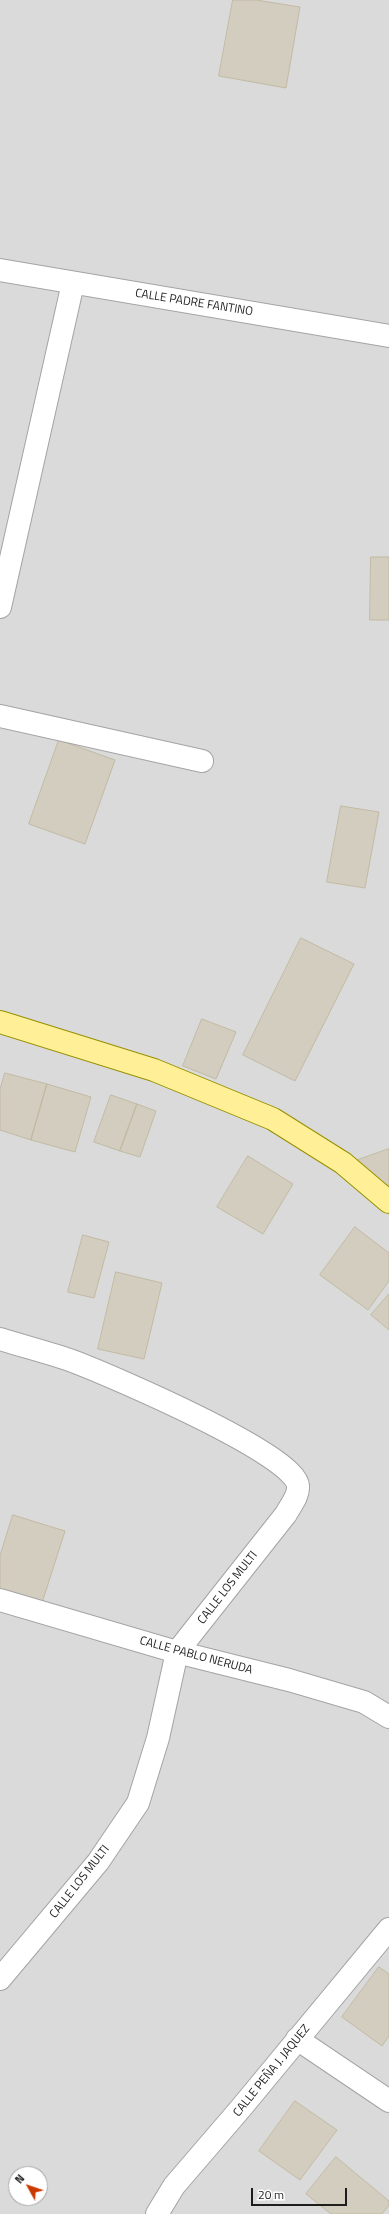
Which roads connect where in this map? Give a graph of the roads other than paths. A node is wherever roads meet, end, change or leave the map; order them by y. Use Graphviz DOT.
graph roads {
  1 [pos="0,270"];
  2 [pos="73,283"];
  3 [pos="389,336"];
  4 [pos="0,607"];
  5 [pos="0,716"];
  6 [pos="202,761"];
  7 [pos="0,1022"];
  8 [pos="389,1202"];
  9 [pos="0,1339"];
  10 [pos="0,1600"];
  11 [pos="177,1652"];
  12 [pos="389,1717"];
  13 [pos="389,1929"];
  14 [pos="0,1979"];
  15 [pos="297,2040"];
  16 [pos="389,2101"];
  17 [pos="156,2214"];
  1 -- 2 [label="street, CALLE PADRE FANTINO"];
  2 -- 3 [label="street, CALLE PADRE FANTINO"];
  2 -- 4 [label="street"];
  5 -- 6 [label="street"];
  7 -- 8 [label="main road"];
  9 -- 11 [label="street, CALLE LOS MULTI"];
  10 -- 11 [label="street, CALLE PABLO NERUDA"];
  11 -- 12 [label="street, CALLE PABLO NERUDA"];
  11 -- 14 [label="street, CALLE LOS MULTI"];
  13 -- 15 [label="street, CALLE PEÑA J. JAQUEZ"];
  15 -- 16 [label="street"];
  15 -- 17 [label="street, CALLE PEÑA J. JAQUEZ"];
}
